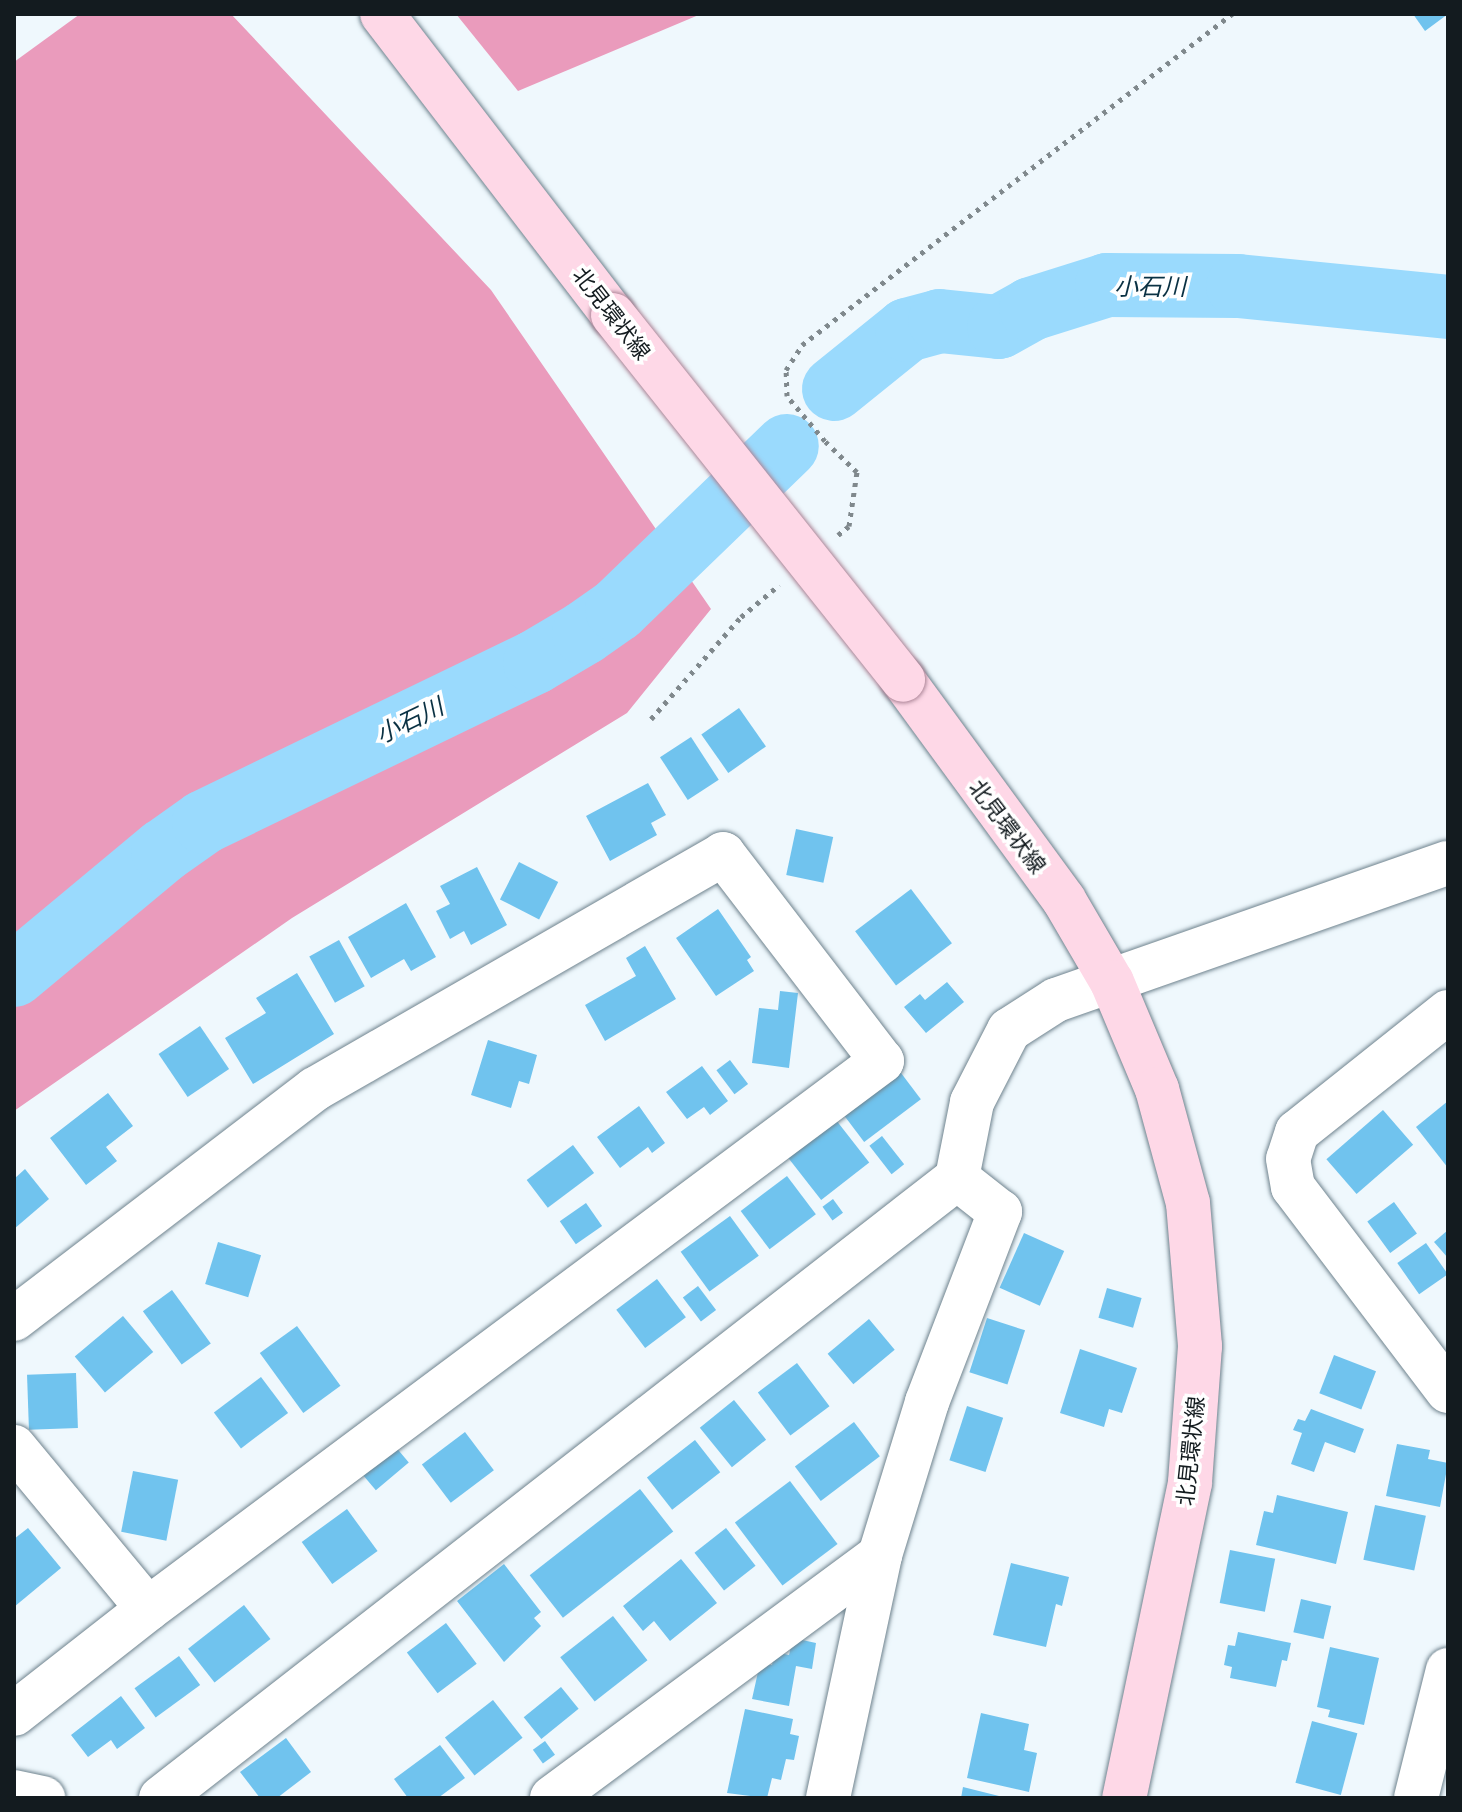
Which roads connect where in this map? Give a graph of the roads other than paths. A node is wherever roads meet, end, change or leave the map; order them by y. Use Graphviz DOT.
graph roads {
  1 [pos="382,14"];
  2 [pos="1448,863"];
  3 [pos="1112,982"];
  4 [pos="1448,1012"];
  5 [pos="957,1178"];
  6 [pos="14,1319"];
  7 [pos="1442,1372"];
  8 [pos="14,1447"];
  9 [pos="880,1555"];
  10 [pos="148,1609"];
  11 [pos="1448,1670"];
  12 [pos="14,1714"];
  13 [pos="14,1792"];
  14 [pos="43,1798"];
  15 [pos="161,1798"];
  16 [pos="552,1798"];
  17 [pos="828,1798"];
  18 [pos="1124,1798"];
  19 [pos="1416,1798"];
  1 -- 3 [label="main road, 北見環状線, bridge"];
  2 -- 3 [label="street"];
  3 -- 5 [label="street"];
  3 -- 18 [label="main road, 北見環状線"];
  4 -- 7 [label="street"];
  5 -- 9 [label="street"];
  5 -- 15 [label="street"];
  6 -- 10 [label="street"];
  8 -- 10 [label="street"];
  9 -- 16 [label="street"];
  9 -- 17 [label="street"];
  10 -- 12 [label="street"];
  11 -- 19 [label="street"];
  13 -- 14 [label="street"];
}
